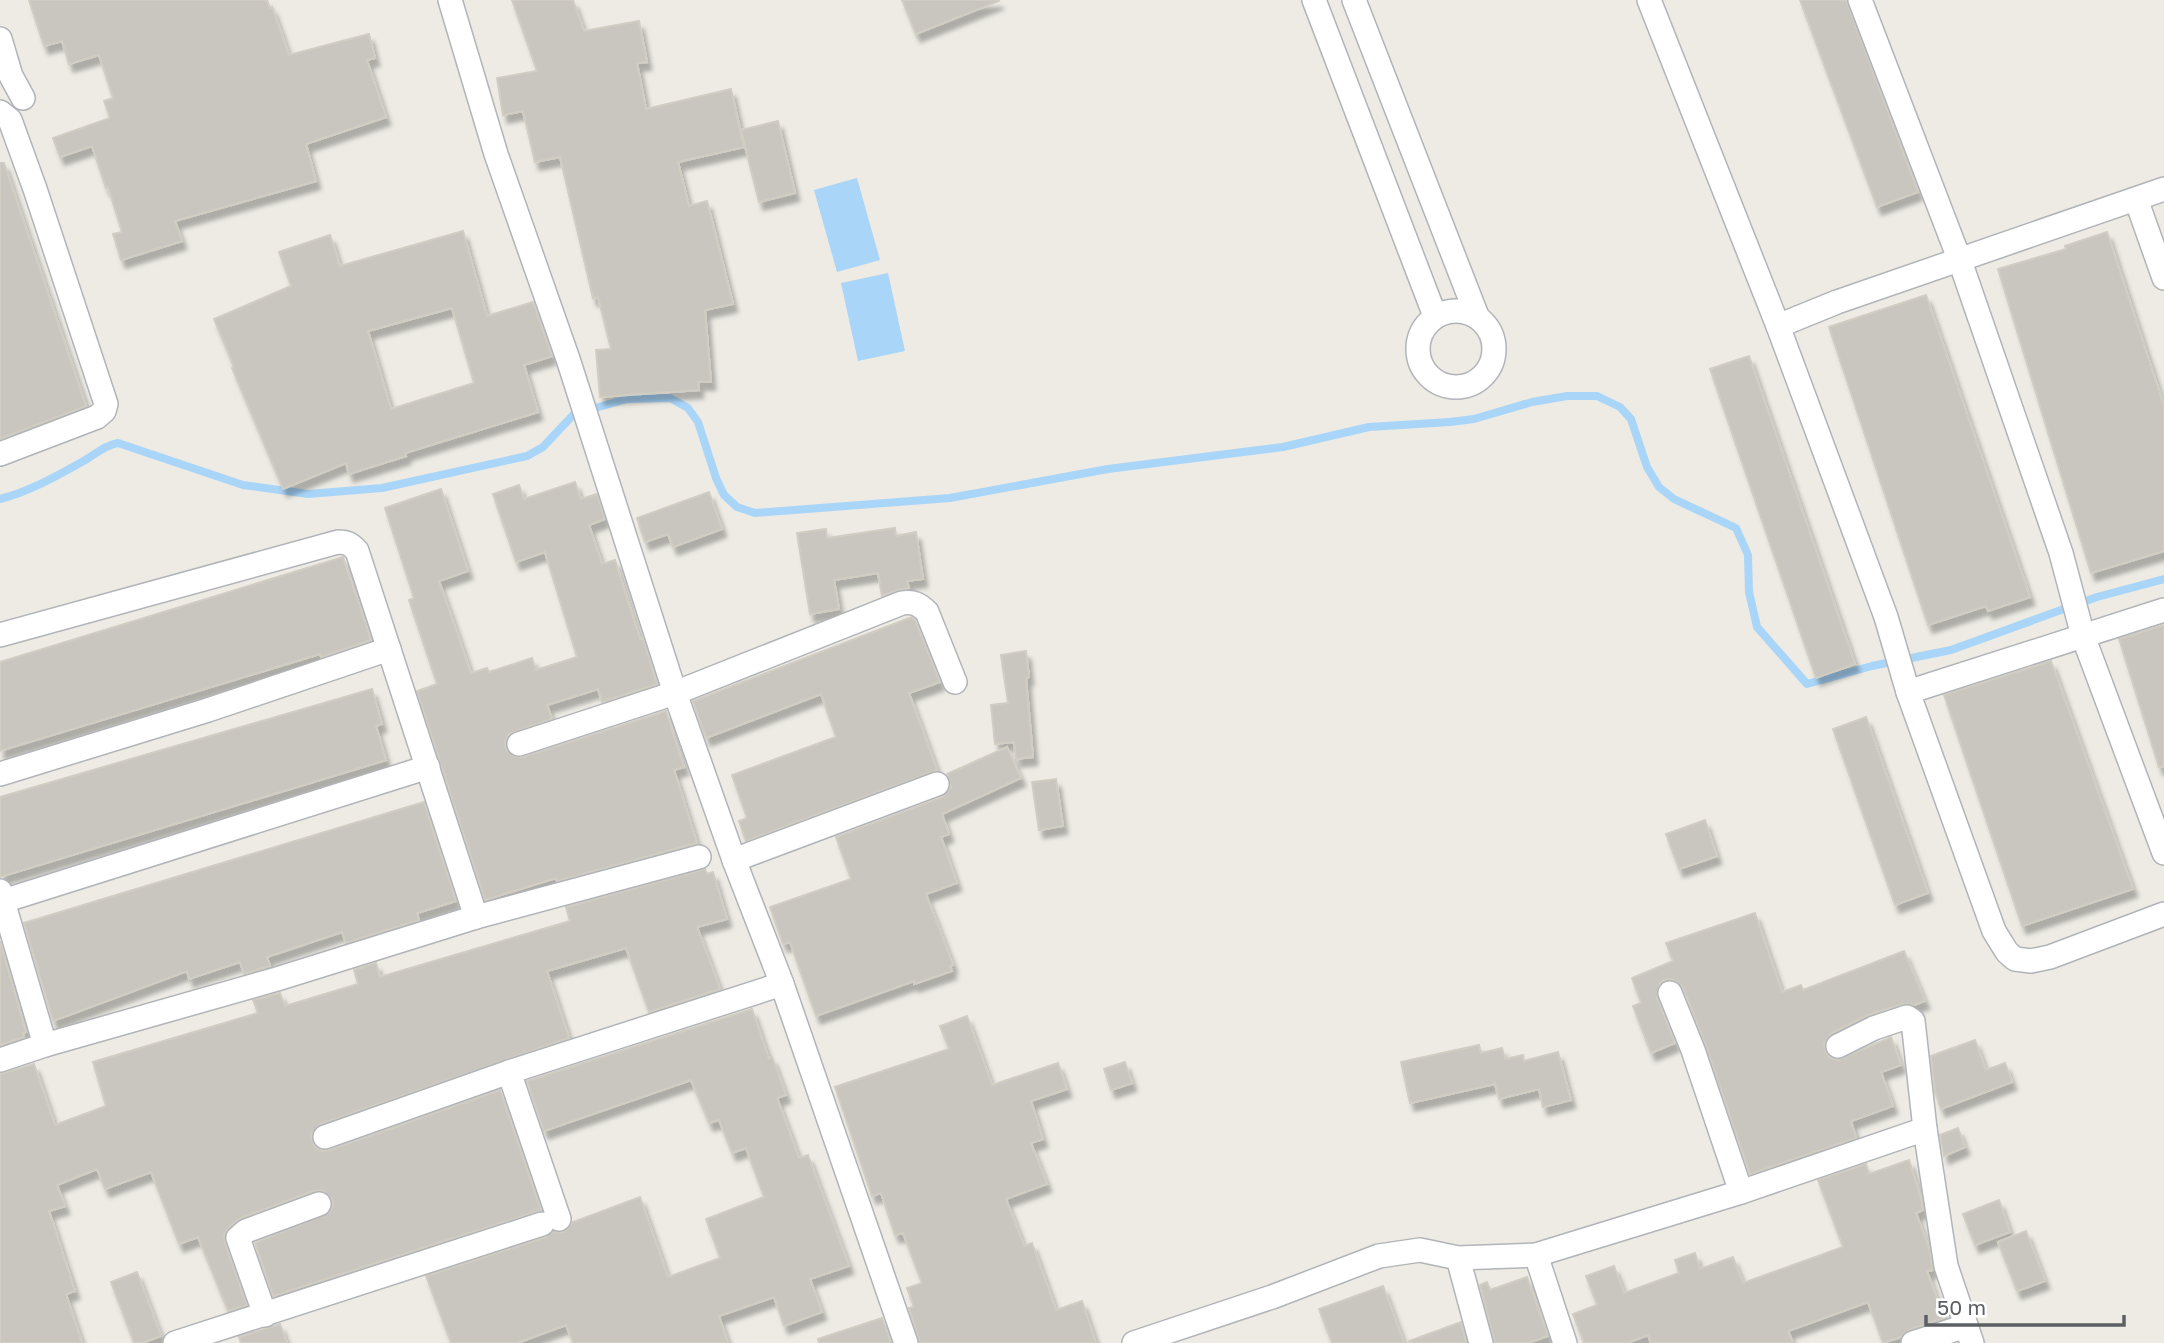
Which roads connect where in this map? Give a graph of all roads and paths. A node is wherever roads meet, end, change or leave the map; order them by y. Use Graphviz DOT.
graph roads {
  1 [pos="450,0"];
  2 [pos="1314,0"];
  3 [pos="1354,0"];
  4 [pos="1649,0"];
  5 [pos="1860,0"];
  6 [pos="0,39"];
  7 [pos="23,97"];
  8 [pos="0,112"];
  9 [pos="2164,190"];
  10 [pos="2136,199"];
  11 [pos="1960,261"];
  12 [pos="2164,278"];
  13 [pos="1435,316"];
  14 [pos="1477,316"];
  15 [pos="1778,326"];
  16 [pos="0,454"];
  17 [pos="2164,610"];
  18 [pos="2082,629"];
  19 [pos="0,635"];
  20 [pos="389,649"];
  21 [pos="955,682"];
  22 [pos="1907,689"];
  23 [pos="675,693"];
  24 [pos="519,744"];
  25 [pos="428,767"];
  26 [pos="0,774"];
  27 [pos="937,784"];
  28 [pos="2164,853"];
  29 [pos="699,857"];
  30 [pos="734,860"];
  31 [pos="1,898"];
  32 [pos="2164,914"];
  33 [pos="476,917"];
  34 [pos="782,984"];
  35 [pos="1670,993"];
  36 [pos="45,1045"];
  37 [pos="1838,1046"];
  38 [pos="0,1060"];
  39 [pos="509,1072"];
  40 [pos="1925,1129"];
  41 [pos="325,1137"];
  42 [pos="1741,1192"];
  43 [pos="319,1204"];
  44 [pos="1536,1255"];
  45 [pos="1458,1258"];
  46 [pos="265,1315"];
  47 [pos="1969,1335"];
  48 [pos="904,1342"];
  49 [pos="175,1343"];
  50 [pos="1134,1343"];
  51 [pos="1481,1343"];
  52 [pos="1564,1343"];
  53 [pos="1913,1343"];
  1 -- 23 [label="street"];
  2 -- 13 [label="street"];
  3 -- 14 [label="street"];
  4 -- 15 [label="street"];
  5 -- 11 [label="street"];
  6 -- 7 [label="street"];
  8 -- 16 [label="street"];
  9 -- 10 [label="street"];
  10 -- 11 [label="street"];
  10 -- 12 [label="street"];
  11 -- 15 [label="street"];
  11 -- 18 [label="street"];
  13 -- 14 [label="street"];
  13 -- 14 [label="street"];
  15 -- 22 [label="street"];
  17 -- 18 [label="street"];
  18 -- 22 [label="street"];
  18 -- 28 [label="street"];
  19 -- 20 [label="street"];
  20 -- 25 [label="street"];
  20 -- 26 [label="street"];
  21 -- 23 [label="street"];
  22 -- 32 [label="street"];
  23 -- 24 [label="street"];
  23 -- 30 [label="street"];
  25 -- 31 [label="street"];
  25 -- 33 [label="street"];
  27 -- 30 [label="street"];
  29 -- 33 [label="street"];
  30 -- 34 [label="street"];
  31 -- 36 [label="street"];
  33 -- 36 [label="street"];
  34 -- 39 [label="street"];
  34 -- 48 [label="street"];
  35 -- 42 [label="street"];
  36 -- 38 [label="street"];
  37 -- 40 [label="street"];
  39 -- 41 [label="street"];
  39 -- 46 [label="street"];
  40 -- 42 [label="street"];
  40 -- 47 [label="street"];
  42 -- 44 [label="street"];
  43 -- 46 [label="street"];
  44 -- 45 [label="street"];
  44 -- 52 [label="street"];
  45 -- 50 [label="street"];
  45 -- 51 [label="street"];
  46 -- 49 [label="street"];
  47 -- 53 [label="street"];
}
